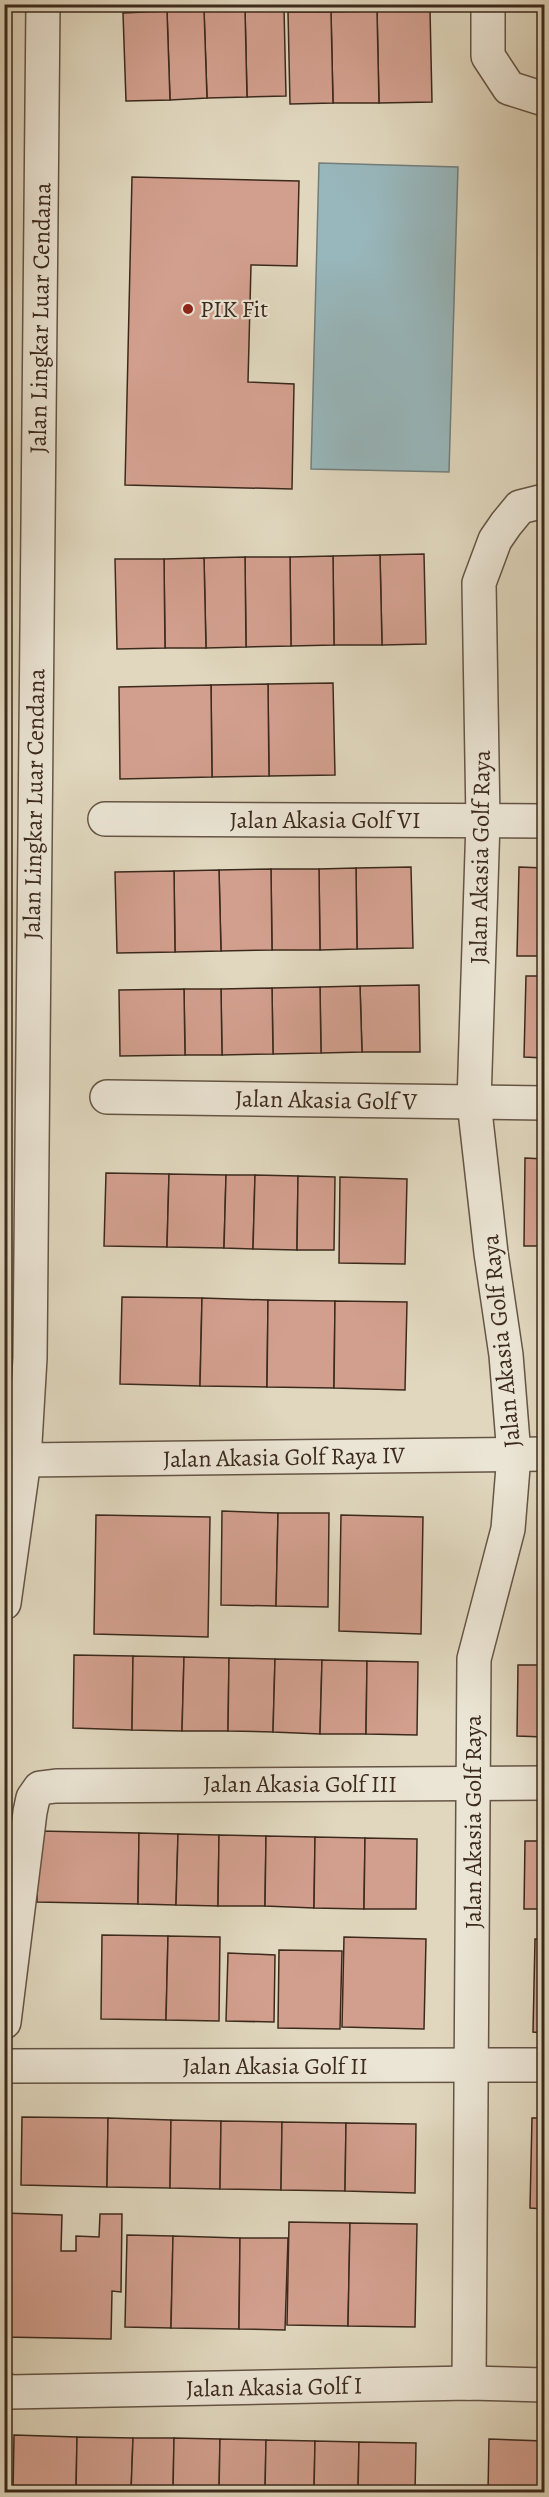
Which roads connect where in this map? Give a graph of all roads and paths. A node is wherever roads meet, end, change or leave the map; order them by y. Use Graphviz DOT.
graph roads {
  1 [pos="43,4"];
  2 [pos="488,4"];
  3 [pos="544,99"];
  4 [pos="544,501"];
  5 [pos="105,819"];
  6 [pos="483,821"];
  7 [pos="544,822"];
  8 [pos="107,1097"];
  9 [pos="474,1102"];
  10 [pos="544,1103"];
  11 [pos="529,1455"];
  12 [pos="24,1460"];
  13 [pos="4,1603"];
  14 [pos="473,1783"];
  15 [pos="544,1783"];
  16 [pos="4,2022"];
  17 [pos="471,2065"];
  18 [pos="544,2065"];
  19 [pos="4,2066"];
  20 [pos="470,2384"];
  21 [pos="544,2385"];
  22 [pos="4,2389"];
  1 -- 12 [label="street, Jalan Lingkar Luar Cendana"];
  2 -- 3 [label="street"];
  4 -- 6 [label="street, Jalan Akasia Golf Raya"];
  5 -- 6 [label="street, Jalan Akasia Golf VI"];
  6 -- 7 [label="street, Jalan Akasia Golf VI"];
  6 -- 9 [label="street, Jalan Akasia Golf Raya"];
  8 -- 9 [label="street, Jalan Akasia Golf V"];
  9 -- 10 [label="street, Jalan Akasia Golf V"];
  9 -- 11 [label="street, Jalan Akasia Golf Raya"];
  11 -- 12 [label="street, Jalan Akasia Golf Raya IV"];
  11 -- 14 [label="street, Jalan Akasia Golf Raya"];
  12 -- 13 [label="street, Jalan Lingkar Luar Cendana"];
  14 -- 15 [label="street, Jalan Akasia Golf III"];
  14 -- 16 [label="street, Jalan Akasia Golf III"];
  14 -- 17 [label="street, Jalan Akasia Golf Raya"];
  17 -- 18 [label="street, Jalan Akasia Golf II"];
  17 -- 19 [label="street, Jalan Akasia Golf II"];
  17 -- 20 [label="street, Jalan Akasia Golf Raya"];
  20 -- 21 [label="street, Jalan Akasia Golf I"];
  20 -- 22 [label="street, Jalan Akasia Golf I"];
}
